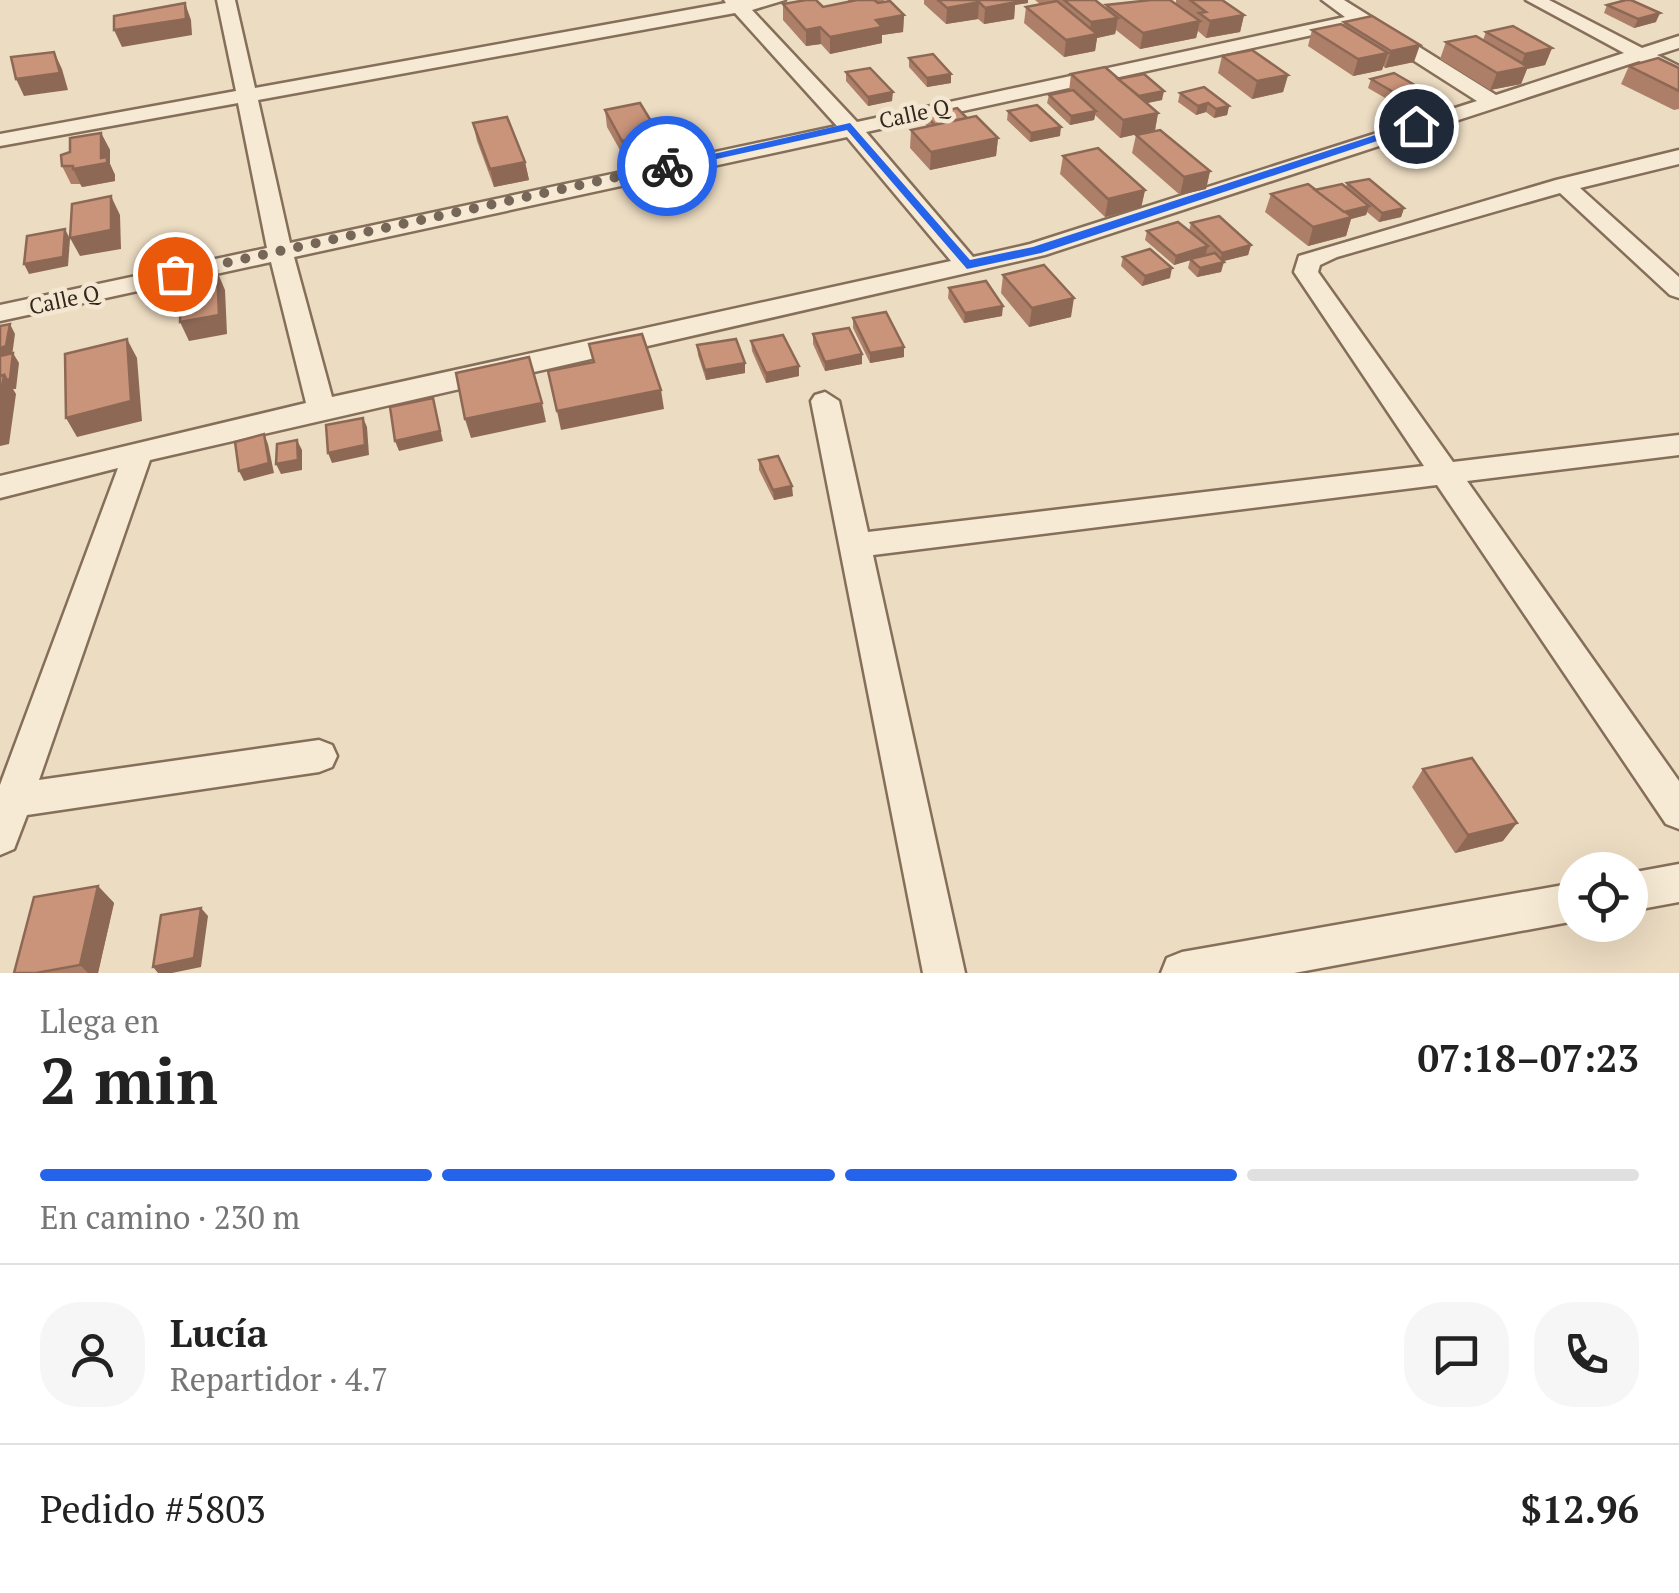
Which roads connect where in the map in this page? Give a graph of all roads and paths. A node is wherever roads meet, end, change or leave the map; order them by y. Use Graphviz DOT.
graph roads {
  1 [pos="226,0"];
  2 [pos="776,0"];
  3 [pos="1331,0"];
  4 [pos="1534,0"];
  5 [pos="735,3"];
  6 [pos="1360,19"];
  7 [pos="1679,42"];
  8 [pos="1642,54"];
  9 [pos="1679,74"];
  10 [pos="245,99"];
  11 [pos="1492,101"];
  12 [pos="850,126"];
  13 [pos="0,140"];
  14 [pos="1679,158"];
  15 [pos="1564,184"];
  16 [pos="280,251"];
  17 [pos="967,265"];
  18 [pos="1679,290"];
  19 [pos="0,313"];
  20 [pos="826,401"];
  21 [pos="321,409"];
  22 [pos="1679,445"];
  23 [pos="140,451"];
  24 [pos="1447,475"];
  25 [pos="0,486"];
  26 [pos="857,544"];
  27 [pos="319,756"];
  28 [pos="13,800"];
  29 [pos="1679,812"];
  30 [pos="0,837"];
  31 [pos="1679,883"];
  32 [pos="1648,889"];
  33 [pos="1558,905"];
  34 [pos="944,973"];
  35 [pos="1182,973"];
  1 -- 10 [label="street"];
  2 -- 5 [label="street"];
  3 -- 6 [label="street"];
  4 -- 8 [label="street"];
  5 -- 10 [label="street"];
  5 -- 12 [label="street"];
  6 -- 11 [label="street"];
  6 -- 12 [label="street, Calle Q"];
  7 -- 8 [label="street"];
  8 -- 9 [label="street"];
  8 -- 11 [label="street"];
  10 -- 13 [label="street"];
  10 -- 16 [label="street"];
  11 -- 17 [label="street"];
  12 -- 16 [label="street, Calle Q"];
  12 -- 17 [label="street"];
  14 -- 15 [label="street"];
  15 -- 18 [label="street"];
  15 -- 24 [label="street"];
  16 -- 19 [label="street, Calle Q"];
  16 -- 21 [label="street"];
  17 -- 21 [label="street"];
  20 -- 26 [label="street"];
  21 -- 23 [label="street"];
  22 -- 24 [label="street"];
  23 -- 25 [label="street"];
  23 -- 28 [label="street"];
  24 -- 26 [label="street"];
  24 -- 29 [label="street"];
  26 -- 34 [label="street"];
  27 -- 28 [label="street"];
  28 -- 30 [label="street"];
  31 -- 32 [label="street"];
  33 -- 35 [label="street"];
}
